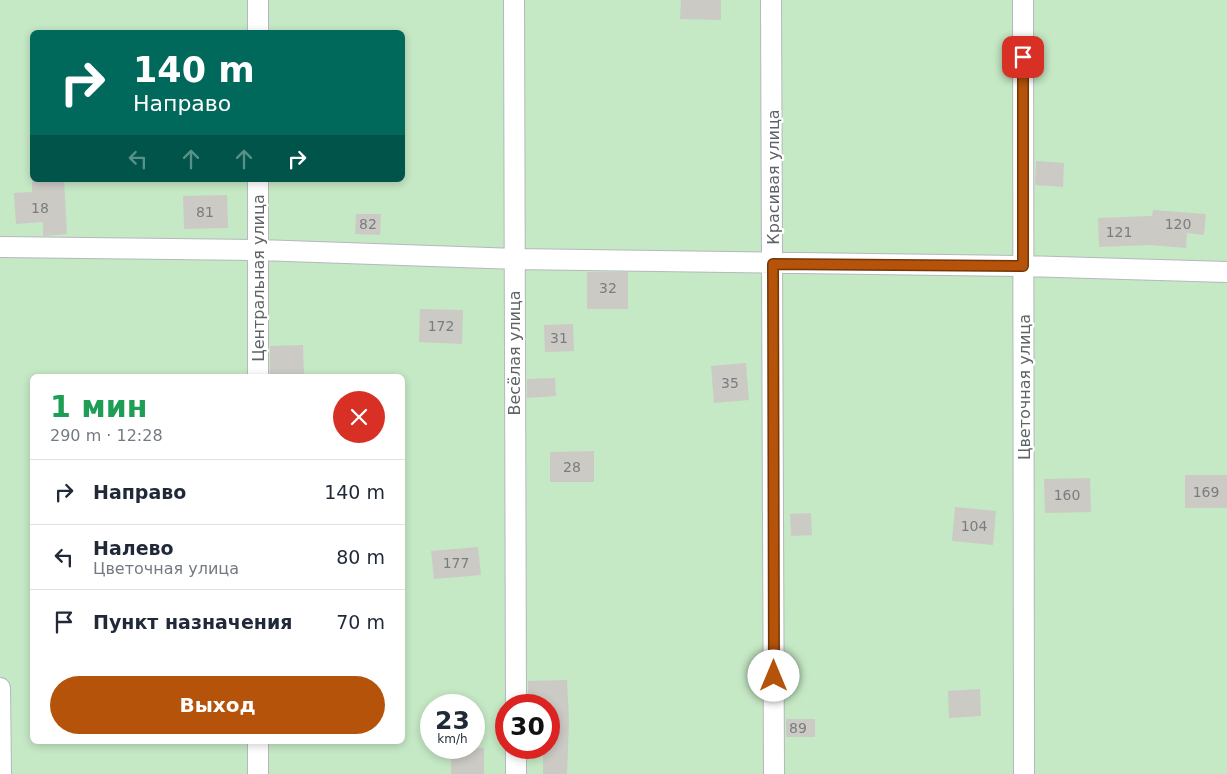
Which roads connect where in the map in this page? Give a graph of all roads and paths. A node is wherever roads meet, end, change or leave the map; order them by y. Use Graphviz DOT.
graph roads {
  1 [pos="258,0"];
  2 [pos="514,0"];
  3 [pos="772,0"];
  4 [pos="1023,0"];
  5 [pos="258,30"];
  6 [pos="258,182"];
  7 [pos="0,247"];
  8 [pos="258,250"];
  9 [pos="514,259"];
  10 [pos="773,264"];
  11 [pos="1023,266"];
  12 [pos="1227,272"];
  13 [pos="258,374"];
  14 [pos="0,688"];
  15 [pos="516,694"];
  16 [pos="258,744"];
  17 [pos="516,759"];
  18 [pos="1,774"];
  19 [pos="258,774"];
  20 [pos="516,774"];
  21 [pos="774,774"];
  22 [pos="1024,774"];
  1 -- 5 [label="street"];
  2 -- 9 [label="street, Весёлая улица"];
  3 -- 10 [label="street, Красивая улица"];
  4 -- 11 [label="street, Цветочная улица"];
  6 -- 8 [label="street, Центральная улица"];
  7 -- 8 [label="street"];
  8 -- 9 [label="street"];
  8 -- 13 [label="street, Центральная улица"];
  9 -- 10 [label="street"];
  9 -- 15 [label="street, Весёлая улица"];
  10 -- 11 [label="street"];
  10 -- 21 [label="street, Красивая улица"];
  11 -- 12 [label="street"];
  11 -- 22 [label="street, Цветочная улица"];
  14 -- 18 [label="street"];
  16 -- 19 [label="street"];
  17 -- 20 [label="street"];
}
